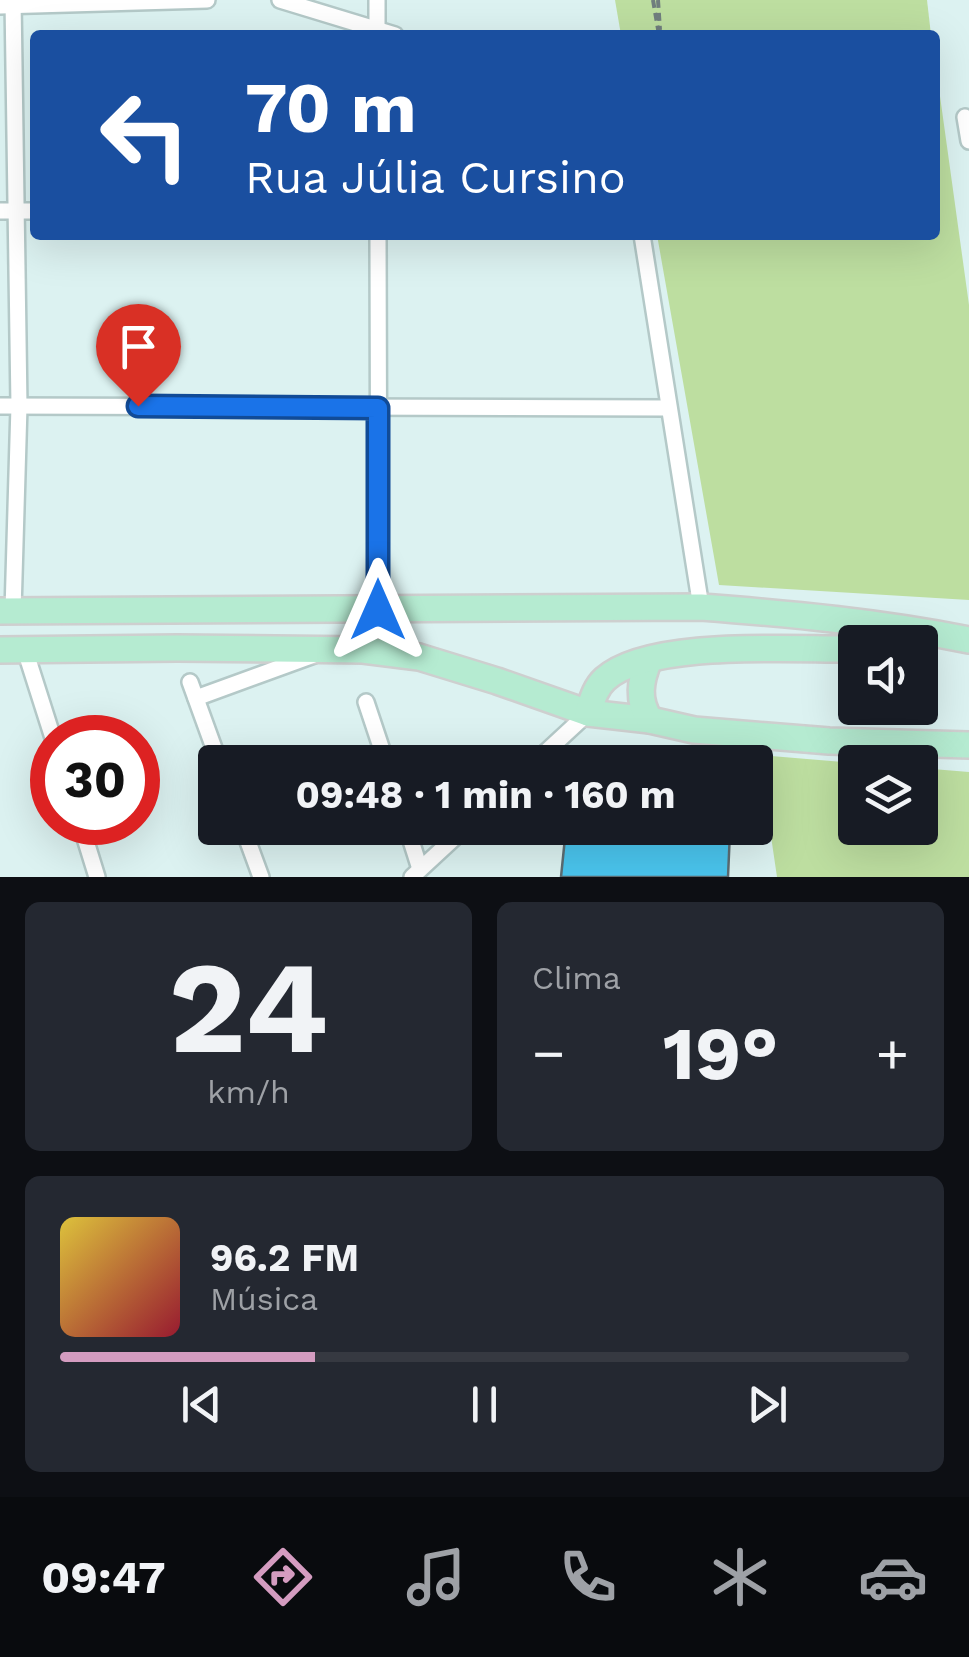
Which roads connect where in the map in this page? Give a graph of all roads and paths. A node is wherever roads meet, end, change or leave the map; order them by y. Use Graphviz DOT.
graph roads {
  1 [pos="207,0"];
  2 [pos="280,0"];
  3 [pos="377,0"];
  4 [pos="656,0"];
  5 [pos="9,4"];
  6 [pos="371,30"];
  7 [pos="377,30"];
  8 [pos="659,30"];
  9 [pos="965,117"];
  10 [pos="969,141"];
  11 [pos="8,211"];
  12 [pos="378,240"];
  13 [pos="643,240"];
  14 [pos="0,406"];
  15 [pos="19,406"];
  16 [pos="378,408"];
  17 [pos="668,408"];
  18 [pos="701,607"];
  19 [pos="378,610"];
  20 [pos="6,611"];
  21 [pos="969,644"];
  22 [pos="938,647"];
  23 [pos="330,649"];
  24 [pos="838,649"];
  25 [pos="13,650"];
  26 [pos="649,660"];
  27 [pos="366,702"];
  28 [pos="588,713"];
  29 [pos="43,715"];
  30 [pos="650,720"];
  31 [pos="213,745"];
  32 [pos="380,745"];
  33 [pos="553,745"];
  34 [pos="969,745"];
  35 [pos="87,845"];
  36 [pos="250,845"];
  37 [pos="410,845"];
  38 [pos="446,845"];
  39 [pos="416,873"];
  40 [pos="96,877"];
  41 [pos="262,877"];
  1 -- 5 [label="street"];
  2 -- 6 [label="street"];
  3 -- 7 [label="street"];
  4 -- 8 [label="path"];
  5 -- 11 [label="street"];
  9 -- 10 [label="street"];
  11 -- 15 [label="street"];
  12 -- 16 [label="street"];
  13 -- 17 [label="street"];
  14 -- 15 [label="street"];
  15 -- 16 [label="street"];
  15 -- 20 [label="street"];
  16 -- 17 [label="street"];
  16 -- 19 [label="street"];
  17 -- 18 [label="street"];
  18 -- 19 [label="main road"];
  18 -- 21 [label="main road"];
  19 -- 20 [label="main road"];
  21 -- 22 [label="main road"];
  23 -- 25 [label="main road"];
  23 -- 28 [label="main road"];
  23 -- 31 [label="street"];
  24 -- 26 [label="main road"];
  25 -- 29 [label="street"];
  26 -- 28 [label="main road"];
  26 -- 30 [label="main road"];
  27 -- 32 [label="street"];
  28 -- 30 [label="main road"];
  28 -- 33 [label="street"];
  30 -- 34 [label="main road"];
  35 -- 40 [label="street"];
  36 -- 41 [label="street"];
  37 -- 39 [label="street"];
  38 -- 39 [label="street"];
}
